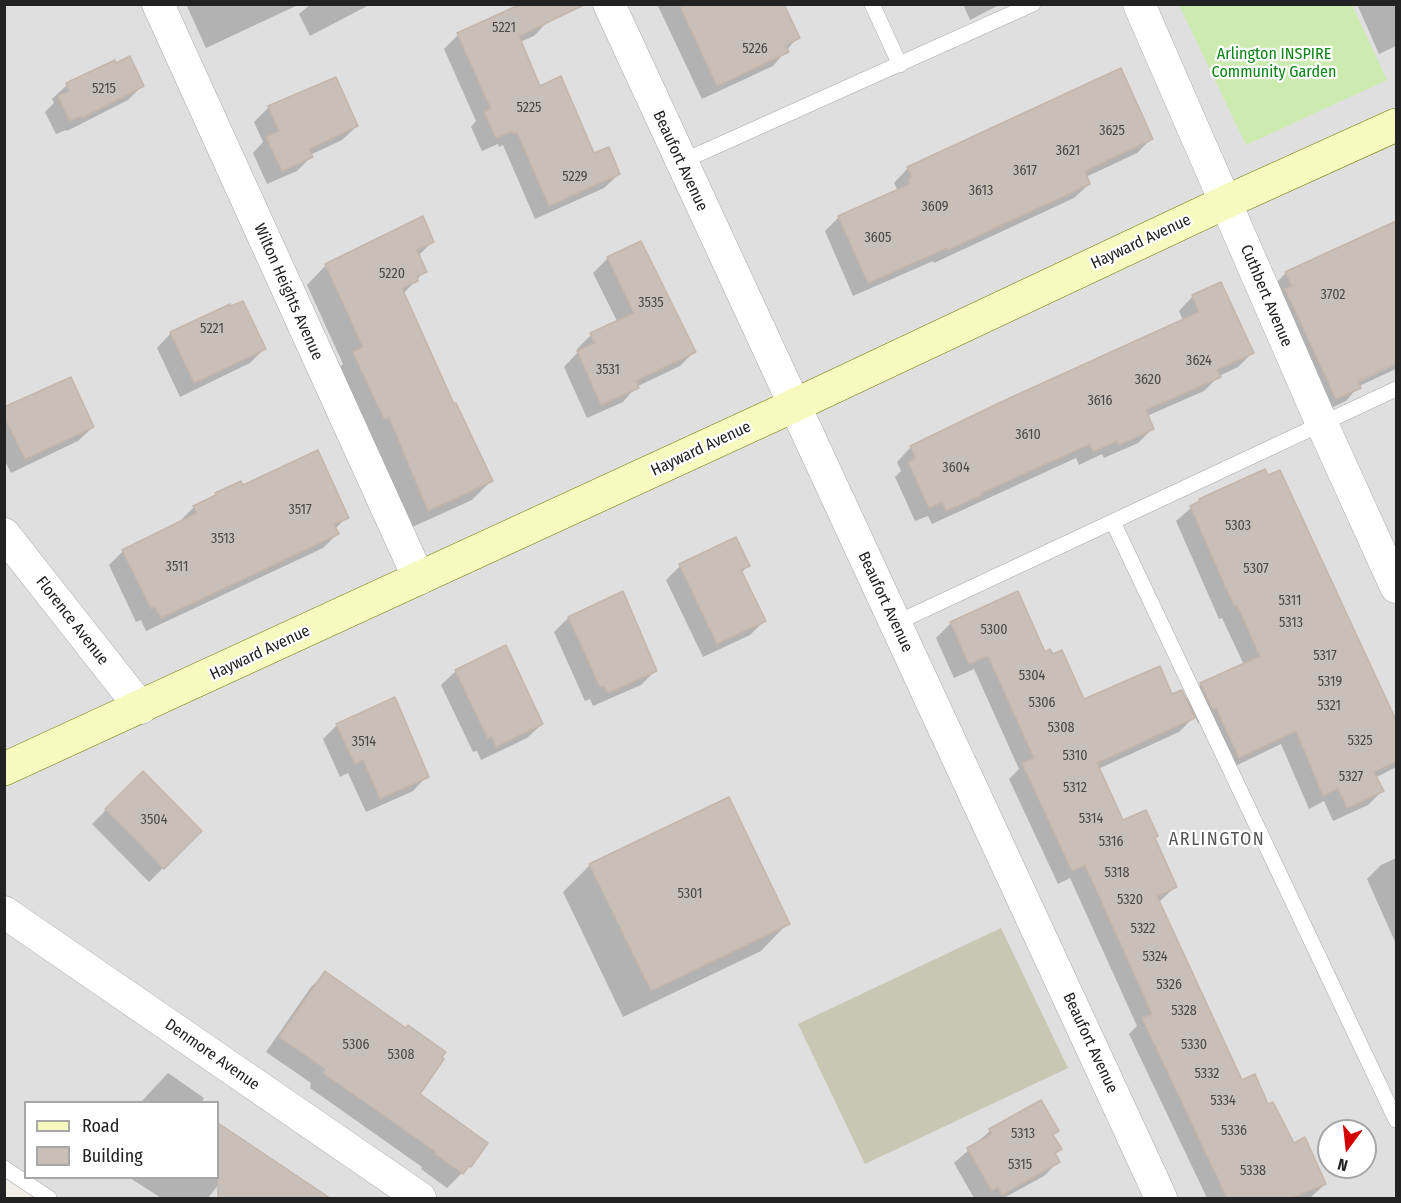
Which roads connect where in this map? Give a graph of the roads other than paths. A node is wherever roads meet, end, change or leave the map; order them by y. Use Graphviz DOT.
graph roads {
  1 [pos="158,4"];
  2 [pos="609,4"];
  3 [pos="872,4"];
  4 [pos="1033,4"];
  5 [pos="1139,4"];
  6 [pos="900,65"];
  7 [pos="1396,125"];
  8 [pos="681,162"];
  9 [pos="1226,202"];
  10 [pos="1396,389"];
  11 [pos="793,406"];
  12 [pos="1322,424"];
  13 [pos="1113,522"];
  14 [pos="4,534"];
  15 [pos="419,579"];
  16 [pos="1396,587"];
  17 [pos="896,623"];
  18 [pos="141,708"];
  19 [pos="4,769"];
  20 [pos="4,912"];
  21 [pos="1396,1120"];
  22 [pos="4,1168"];
  23 [pos="49,1198"];
  24 [pos="420,1198"];
  25 [pos="1161,1198"];
  1 -- 15 [label="street, Wilton Heights Avenue"];
  2 -- 8 [label="street, Beaufort Avenue"];
  3 -- 6 [label="lane"];
  4 -- 6 [label="lane"];
  5 -- 9 [label="street, Cuthbert Avenue"];
  6 -- 8 [label="lane"];
  7 -- 9 [label="street, Hayward Avenue"];
  8 -- 11 [label="street, Beaufort Avenue"];
  9 -- 11 [label="street, Hayward Avenue"];
  9 -- 12 [label="street, Cuthbert Avenue"];
  10 -- 12 [label="lane"];
  11 -- 15 [label="street, Hayward Avenue"];
  11 -- 17 [label="street, Beaufort Avenue"];
  12 -- 13 [label="lane"];
  12 -- 16 [label="street, Cuthbert Avenue"];
  13 -- 17 [label="lane"];
  13 -- 21 [label="lane"];
  14 -- 18 [label="street, Florence Avenue"];
  15 -- 18 [label="street, Hayward Avenue"];
  17 -- 25 [label="street, Beaufort Avenue"];
  18 -- 19 [label="street, Hayward Avenue"];
  20 -- 24 [label="street, Denmore Avenue"];
  22 -- 23 [label="lane"];
}
